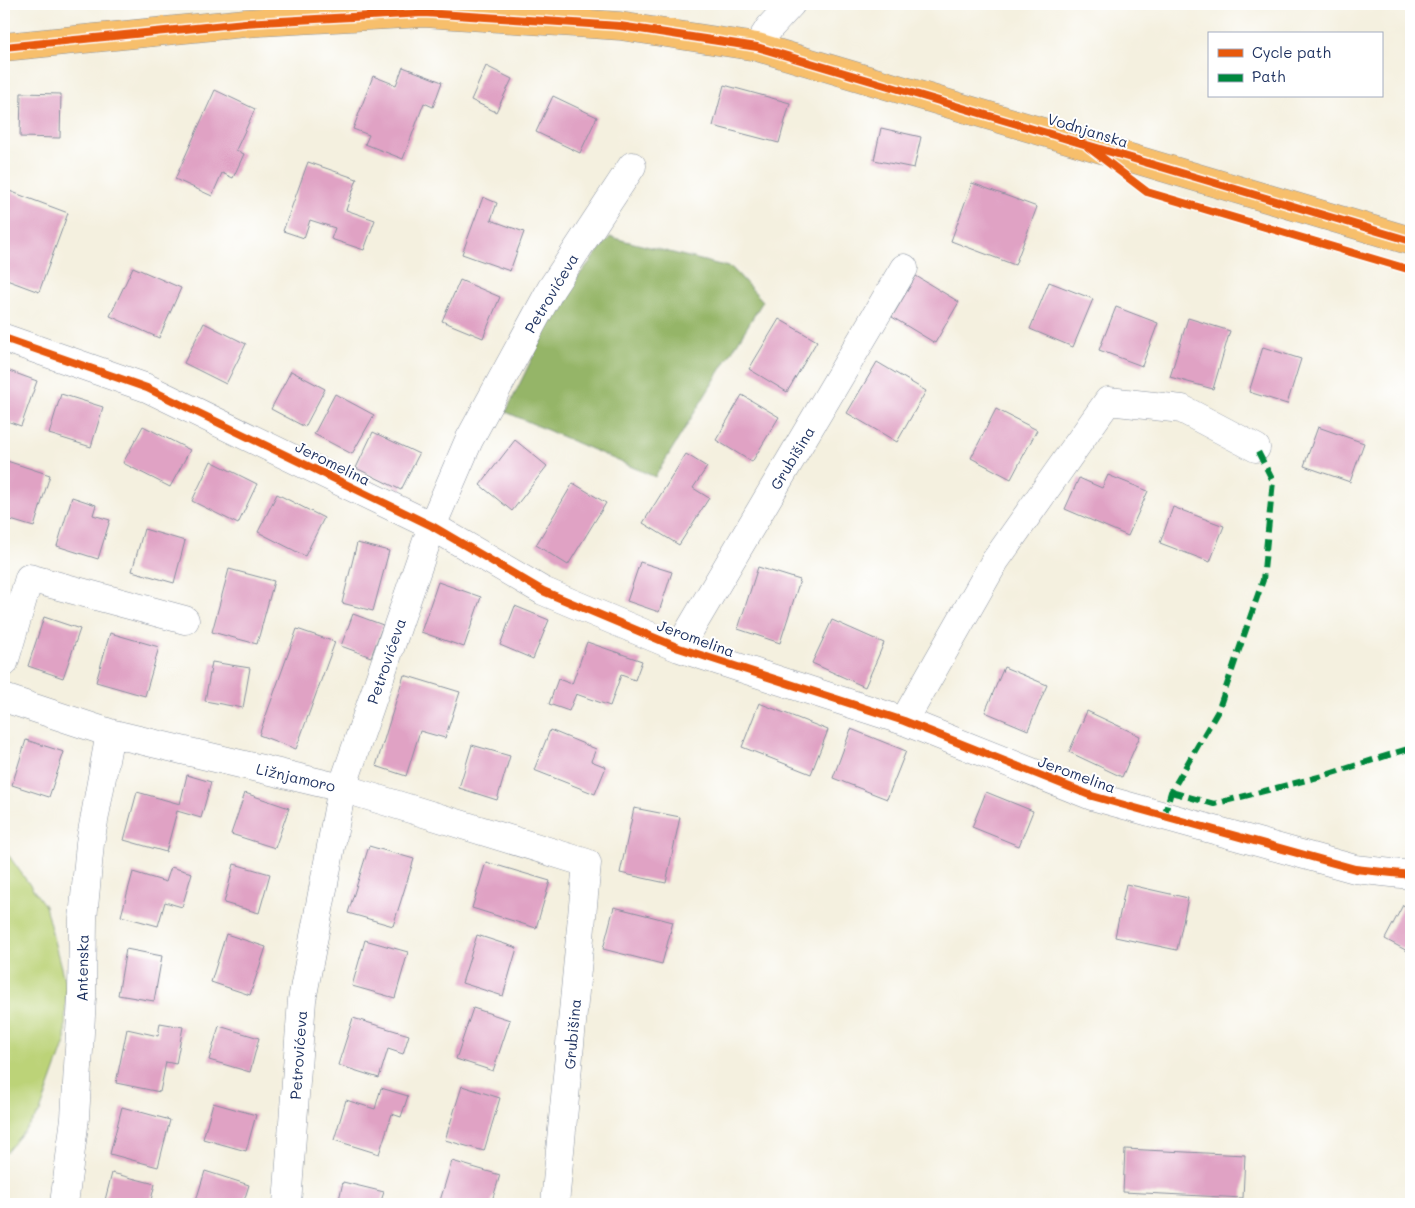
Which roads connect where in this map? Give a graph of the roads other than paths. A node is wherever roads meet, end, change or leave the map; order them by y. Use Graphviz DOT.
graph roads {
  1 [pos="791,4"];
  2 [pos="4,47"];
  3 [pos="757,47"];
  4 [pos="632,166"];
  5 [pos="1411,240"];
  6 [pos="904,268"];
  7 [pos="4,338"];
  8 [pos="1256,448"];
  9 [pos="432,526"];
  10 [pos="185,620"];
  11 [pos="679,648"];
  12 [pos="4,663"];
  13 [pos="4,698"];
  14 [pos="904,721"];
  15 [pos="110,733"];
  16 [pos="342,788"];
  17 [pos="587,863"];
  18 [pos="1411,874"];
  19 [pos="64,1204"];
  20 [pos="287,1204"];
  21 [pos="555,1204"];
  1 -- 3 [label="street"];
  2 -- 3 [label="main road, Vodnjanska"];
  3 -- 5 [label="main road, Vodnjanska"];
  4 -- 9 [label="street, Petrovićeva"];
  6 -- 11 [label="street, Grubišina"];
  7 -- 9 [label="street, Jeromelina"];
  8 -- 14 [label="street"];
  9 -- 11 [label="street, Jeromelina"];
  9 -- 16 [label="street, Petrovićeva"];
  10 -- 12 [label="street"];
  11 -- 14 [label="street, Jeromelina"];
  13 -- 15 [label="street, Ližnjamoro"];
  14 -- 18 [label="street, Jeromelina"];
  15 -- 16 [label="street, Ližnjamoro"];
  15 -- 19 [label="street, Antenska"];
  16 -- 17 [label="street, Ližnjamoro"];
  16 -- 20 [label="street, Petrovićeva"];
  17 -- 21 [label="street, Grubišina"];
}
